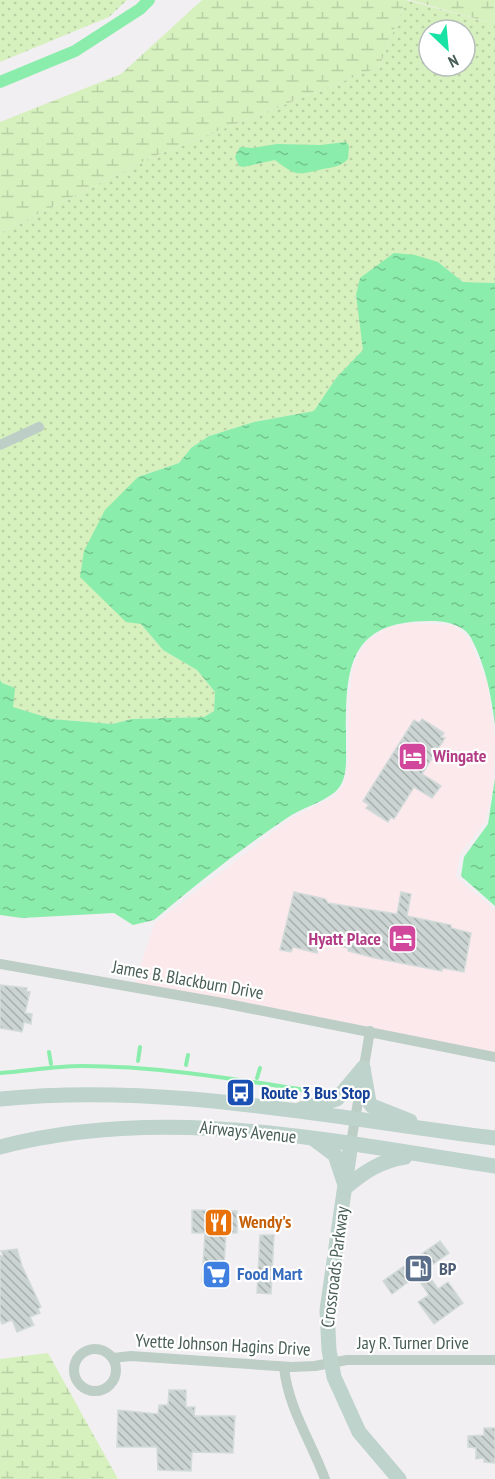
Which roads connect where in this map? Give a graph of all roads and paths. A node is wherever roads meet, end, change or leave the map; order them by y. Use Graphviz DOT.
graph roads {
  1 [pos="39,427"];
  2 [pos="0,445"];
  3 [pos="0,964"];
  4 [pos="370,1032"];
  5 [pos="495,1057"];
  6 [pos="363,1068"];
  7 [pos="0,1099"];
  8 [pos="291,1111"];
  9 [pos="354,1119"];
  10 [pos="441,1131"];
  11 [pos="495,1138"];
  12 [pos="313,1139"];
  13 [pos="351,1143"];
  14 [pos="0,1147"];
  15 [pos="418,1155"];
  16 [pos="495,1166"];
  17 [pos="345,1188"];
  18 [pos="113,1358"];
  19 [pos="495,1360"];
  20 [pos="331,1363"];
  21 [pos="284,1367"];
  22 [pos="325,1479"];
  23 [pos="399,1479"];
  1 -- 2 [label="street"];
  3 -- 4 [label="street, James B. Blackburn Drive"];
  4 -- 5 [label="street, James B. Blackburn Drive"];
  4 -- 6 [label="street"];
  6 -- 8 [label="main road"];
  6 -- 9 [label="street"];
  6 -- 10 [label="main road"];
  7 -- 8 [label="main road, Airways Avenue"];
  8 -- 9 [label="main road, Airways Avenue"];
  9 -- 10 [label="main road, Airways Avenue"];
  9 -- 13 [label="street"];
  10 -- 11 [label="main road, Airways Avenue"];
  12 -- 13 [label="main road, Airways Avenue"];
  12 -- 14 [label="main road, Airways Avenue"];
  12 -- 17 [label="main road"];
  13 -- 15 [label="main road, Airways Avenue"];
  13 -- 17 [label="main road, Crossroads Parkway"];
  15 -- 16 [label="main road, Airways Avenue"];
  15 -- 17 [label="main road"];
  17 -- 20 [label="main road, Crossroads Parkway"];
  18 -- 18 [label="street, Yvette Johnson Hagins Drive"];
  18 -- 21 [label="street, Yvette Johnson Hagins Drive"];
  19 -- 20 [label="street, Jay R. Turner Drive"];
  20 -- 21 [label="street, Yvette Johnson Hagins Drive"];
  20 -- 23 [label="main road, Crossroads Parkway"];
  21 -- 22 [label="street"];
}
